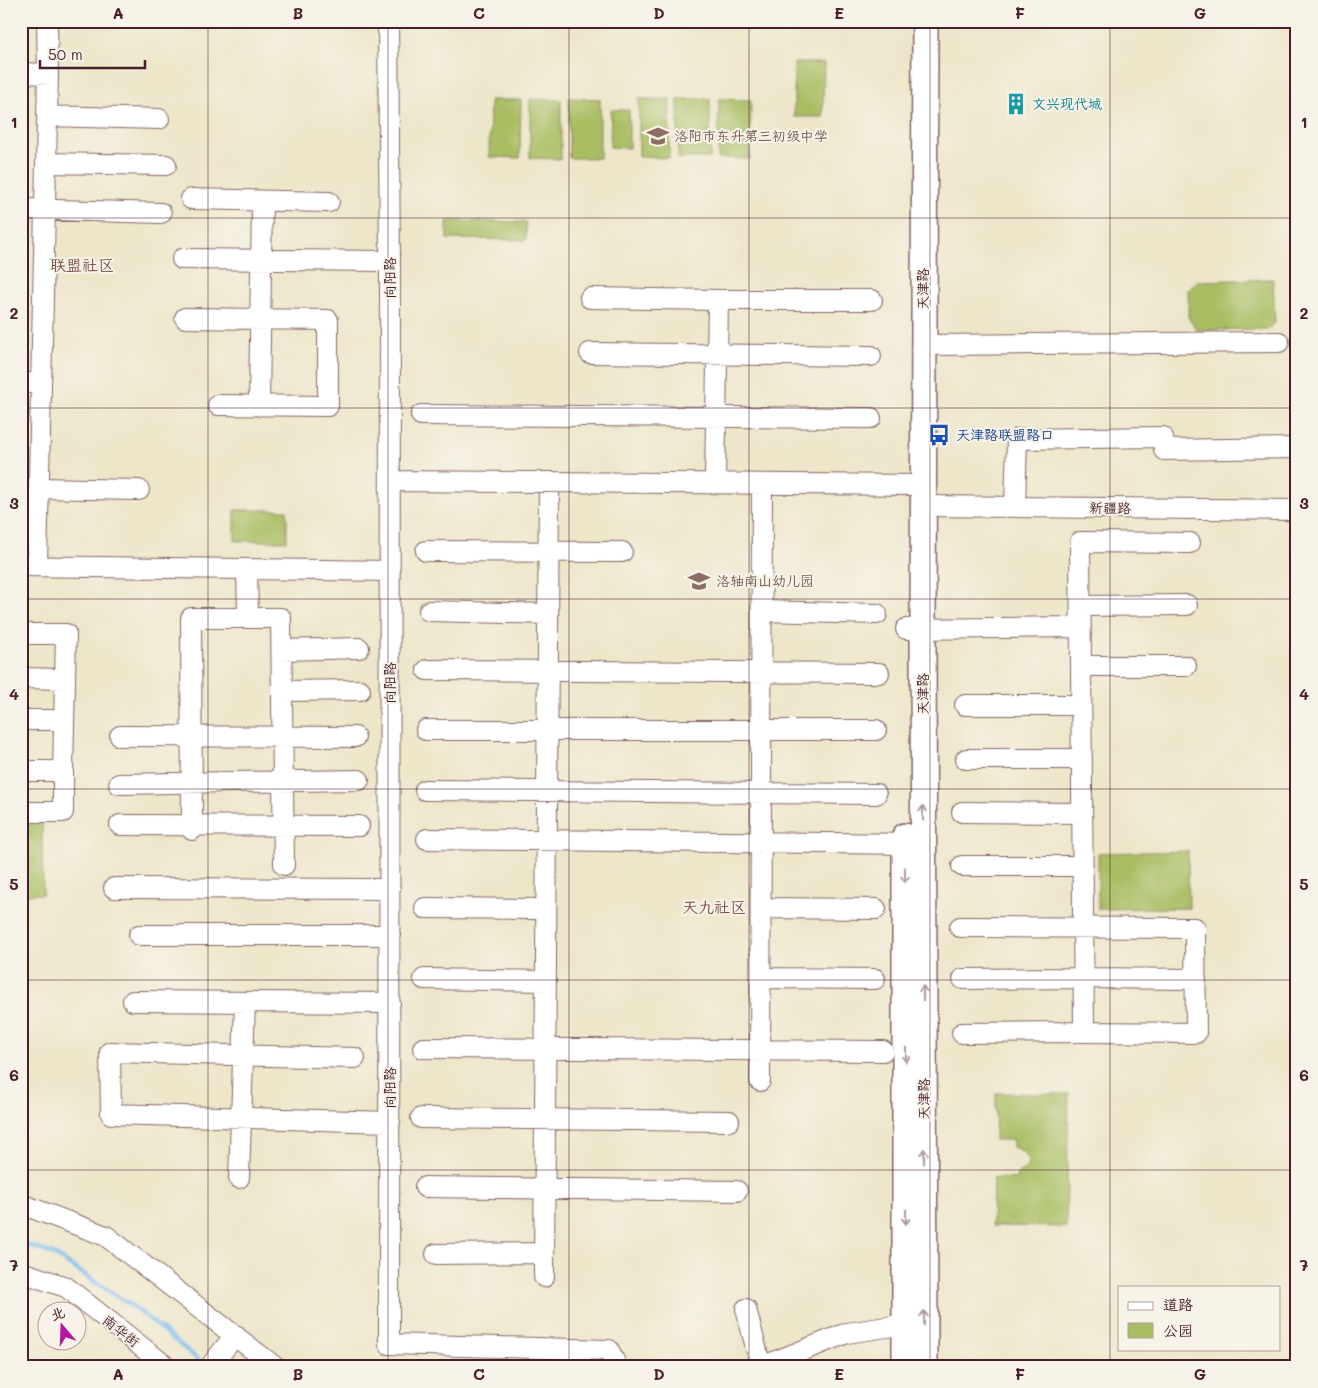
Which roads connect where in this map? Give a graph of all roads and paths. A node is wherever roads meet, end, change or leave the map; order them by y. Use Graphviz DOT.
graph roads {
  1 [pos="47,21"];
  2 [pos="388,21"];
  3 [pos="908,21"];
  4 [pos="925,21"];
  5 [pos="21,73"];
  6 [pos="48,74"];
  7 [pos="47,116"];
  8 [pos="159,119"];
  9 [pos="46,163"];
  10 [pos="166,166"];
  11 [pos="191,199"];
  12 [pos="262,201"];
  13 [pos="329,202"];
  14 [pos="21,209"];
  15 [pos="45,210"];
  16 [pos="161,213"];
  17 [pos="182,259"];
  18 [pos="261,260"];
  19 [pos="390,260"];
  20 [pos="590,298"];
  21 [pos="718,300"];
  22 [pos="872,300"];
  23 [pos="184,318"];
  24 [pos="260,318"];
  25 [pos="1279,342"];
  26 [pos="923,345"];
  27 [pos="590,353"];
  28 [pos="717,354"];
  29 [pos="871,356"];
  30 [pos="21,383"];
  31 [pos="41,384"];
  32 [pos="218,405"];
  33 [pos="259,406"];
  34 [pos="421,415"];
  35 [pos="716,417"];
  36 [pos="871,418"];
  37 [pos="1297,448"];
  38 [pos="390,481"];
  39 [pos="548,482"];
  40 [pos="715,484"];
  41 [pos="762,484"];
  42 [pos="39,488"];
  43 [pos="139,490"];
  44 [pos="918,492"];
  45 [pos="1015,507"];
  46 [pos="1297,510"];
  47 [pos="1190,543"];
  48 [pos="426,551"];
  49 [pos="548,552"];
  50 [pos="622,552"];
  51 [pos="29,566"];
  52 [pos="247,569"];
  53 [pos="390,571"];
  54 [pos="1187,605"];
  55 [pos="1081,606"];
  56 [pos="429,611"];
  57 [pos="762,611"];
  58 [pos="548,614"];
  59 [pos="877,614"];
  60 [pos="248,618"];
  61 [pos="1081,627"];
  62 [pos="914,629"];
  63 [pos="21,634"];
  64 [pos="359,648"];
  65 [pos="282,650"];
  66 [pos="1081,666"];
  67 [pos="1186,666"];
  68 [pos="427,670"];
  69 [pos="548,671"];
  70 [pos="762,672"];
  71 [pos="878,673"];
  72 [pos="21,678"];
  73 [pos="65,679"];
  74 [pos="360,690"];
  75 [pos="282,691"];
  76 [pos="965,705"];
  77 [pos="1082,705"];
  78 [pos="21,720"];
  79 [pos="63,720"];
  80 [pos="426,730"];
  81 [pos="547,730"];
  82 [pos="761,730"];
  83 [pos="876,730"];
  84 [pos="120,736"];
  85 [pos="192,736"];
  86 [pos="283,737"];
  87 [pos="355,737"];
  88 [pos="966,759"];
  89 [pos="1082,759"];
  90 [pos="21,770"];
  91 [pos="63,771"];
  92 [pos="359,780"];
  93 [pos="283,782"];
  94 [pos="192,783"];
  95 [pos="119,784"];
  96 [pos="425,790"];
  97 [pos="547,791"];
  98 [pos="761,793"];
  99 [pos="876,794"];
  100 [pos="21,812"];
  101 [pos="962,812"];
  102 [pos="1082,813"];
  103 [pos="120,824"];
  104 [pos="284,825"];
  105 [pos="358,826"];
  106 [pos="192,827"];
  107 [pos="427,839"];
  108 [pos="547,840"];
  109 [pos="761,842"];
  110 [pos="914,844"];
  111 [pos="284,865"];
  112 [pos="962,866"];
  113 [pos="1083,866"];
  114 [pos="114,888"];
  115 [pos="390,889"];
  116 [pos="425,908"];
  117 [pos="760,908"];
  118 [pos="546,909"];
  119 [pos="876,910"];
  120 [pos="960,927"];
  121 [pos="1084,927"];
  122 [pos="139,935"];
  123 [pos="390,935"];
  124 [pos="760,978"];
  125 [pos="1084,978"];
  126 [pos="424,979"];
  127 [pos="875,979"];
  128 [pos="963,979"];
  129 [pos="1196,979"];
  130 [pos="546,981"];
  131 [pos="133,1001"];
  132 [pos="245,1002"];
  133 [pos="390,1003"];
  134 [pos="1084,1032"];
  135 [pos="962,1033"];
  136 [pos="423,1048"];
  137 [pos="546,1049"];
  138 [pos="760,1050"];
  139 [pos="883,1051"];
  140 [pos="243,1055"];
  141 [pos="355,1058"];
  142 [pos="760,1081"];
  143 [pos="241,1117"];
  144 [pos="421,1118"];
  145 [pos="545,1119"];
  146 [pos="728,1121"];
  147 [pos="390,1122"];
  148 [pos="239,1178"];
  149 [pos="425,1188"];
  150 [pos="545,1189"];
  151 [pos="737,1191"];
  152 [pos="21,1204"];
  153 [pos="544,1253"];
  154 [pos="436,1254"];
  155 [pos="21,1272"];
  156 [pos="544,1277"];
  157 [pos="746,1309"];
  158 [pos="906,1324"];
  159 [pos="234,1335"];
  160 [pos="167,1367"];
  161 [pos="210,1367"];
  162 [pos="275,1367"];
  163 [pos="617,1367"];
  164 [pos="761,1367"];
  165 [pos="905,1367"];
  166 [pos="924,1367"];
  1 -- 6 [label="street"];
  2 -- 19 [label="street, 向阳路"];
  3 -- 44 [label="main road, 天津路"];
  4 -- 26 [label="main road, 天津路"];
  5 -- 6 [label="street"];
  6 -- 7 [label="street"];
  7 -- 8 [label="street"];
  7 -- 9 [label="street"];
  9 -- 10 [label="street"];
  9 -- 15 [label="street"];
  11 -- 12 [label="street"];
  12 -- 13 [label="street"];
  12 -- 18 [label="street"];
  14 -- 15 [label="street"];
  15 -- 16 [label="street"];
  15 -- 31 [label="street"];
  17 -- 18 [label="street"];
  18 -- 19 [label="street"];
  18 -- 24 [label="street"];
  19 -- 38 [label="street, 向阳路"];
  20 -- 21 [label="street"];
  21 -- 22 [label="street"];
  21 -- 28 [label="street"];
  23 -- 24 [label="street"];
  24 -- 33 [label="street"];
  24 -- 33 [label="street"];
  25 -- 26 [label="street"];
  26 -- 44 [label="main road, 天津路"];
  27 -- 28 [label="street"];
  28 -- 29 [label="street"];
  28 -- 35 [label="street"];
  30 -- 31 [label="street"];
  31 -- 42 [label="street"];
  32 -- 33 [label="street"];
  34 -- 35 [label="street"];
  35 -- 36 [label="street"];
  35 -- 40 [label="street"];
  37 -- 45 [label="street"];
  38 -- 39 [label="street, 新疆路"];
  38 -- 53 [label="street, 向阳路"];
  39 -- 40 [label="street, 新疆路"];
  39 -- 49 [label="street"];
  40 -- 41 [label="street, 新疆路"];
  41 -- 44 [label="street, 新疆路"];
  41 -- 57 [label="street"];
  42 -- 43 [label="street"];
  42 -- 51 [label="street"];
  44 -- 45 [label="street, 新疆路"];
  44 -- 62 [label="main road, 天津路"];
  45 -- 46 [label="street, 新疆路"];
  47 -- 55 [label="street"];
  48 -- 49 [label="street"];
  49 -- 50 [label="street"];
  49 -- 58 [label="street"];
  51 -- 52 [label="street"];
  52 -- 53 [label="street"];
  52 -- 60 [label="street"];
  53 -- 115 [label="street, 向阳路"];
  54 -- 55 [label="street"];
  55 -- 61 [label="street"];
  56 -- 58 [label="street"];
  57 -- 59 [label="street"];
  57 -- 70 [label="street"];
  58 -- 69 [label="street"];
  60 -- 65 [label="street"];
  60 -- 85 [label="street"];
  61 -- 62 [label="street"];
  61 -- 66 [label="street"];
  62 -- 110 [label="main road, 天津路"];
  63 -- 73 [label="street"];
  64 -- 65 [label="street"];
  65 -- 75 [label="street"];
  66 -- 67 [label="street"];
  66 -- 77 [label="street"];
  68 -- 69 [label="street"];
  69 -- 70 [label="street"];
  69 -- 81 [label="street"];
  70 -- 71 [label="street"];
  70 -- 82 [label="street"];
  72 -- 73 [label="street"];
  73 -- 79 [label="street"];
  74 -- 75 [label="street"];
  75 -- 86 [label="street"];
  76 -- 77 [label="street"];
  77 -- 89 [label="street"];
  78 -- 79 [label="street"];
  79 -- 91 [label="street"];
  80 -- 81 [label="street"];
  81 -- 82 [label="street"];
  81 -- 97 [label="street"];
  82 -- 83 [label="street"];
  82 -- 98 [label="street"];
  84 -- 85 [label="street"];
  85 -- 86 [label="street"];
  85 -- 94 [label="street"];
  86 -- 87 [label="street"];
  86 -- 93 [label="street"];
  88 -- 89 [label="street"];
  89 -- 102 [label="street"];
  90 -- 91 [label="street"];
  91 -- 100 [label="street"];
  92 -- 93 [label="street"];
  93 -- 94 [label="street"];
  93 -- 104 [label="street"];
  94 -- 95 [label="street"];
  94 -- 106 [label="street"];
  96 -- 97 [label="street"];
  97 -- 98 [label="street"];
  97 -- 108 [label="street"];
  98 -- 99 [label="street"];
  98 -- 109 [label="street"];
  101 -- 102 [label="street"];
  102 -- 113 [label="street"];
  103 -- 106 [label="street"];
  104 -- 105 [label="street"];
  104 -- 106 [label="street"];
  104 -- 111 [label="street"];
  107 -- 108 [label="street"];
  108 -- 109 [label="street"];
  108 -- 118 [label="street"];
  109 -- 110 [label="street"];
  109 -- 117 [label="street"];
  110 -- 158 [label="main road, 天津路, one-way"];
  166 -- 110 [label="main road, 天津路, one-way"];
  112 -- 113 [label="street"];
  113 -- 121 [label="street"];
  114 -- 115 [label="street"];
  115 -- 123 [label="street, 向阳路"];
  116 -- 118 [label="street"];
  117 -- 119 [label="street"];
  117 -- 124 [label="street"];
  118 -- 130 [label="street"];
  120 -- 121 [label="street"];
  121 -- 125 [label="street"];
  121 -- 129 [label="street"];
  122 -- 123 [label="street"];
  123 -- 133 [label="street, 向阳路"];
  124 -- 127 [label="street"];
  124 -- 138 [label="street"];
  125 -- 128 [label="street"];
  125 -- 129 [label="street"];
  125 -- 134 [label="street"];
  126 -- 130 [label="street"];
  129 -- 134 [label="street"];
  130 -- 137 [label="street"];
  131 -- 132 [label="street"];
  132 -- 133 [label="street"];
  132 -- 140 [label="street"];
  133 -- 147 [label="street, 向阳路"];
  134 -- 135 [label="street"];
  136 -- 137 [label="street"];
  137 -- 138 [label="street"];
  137 -- 145 [label="street"];
  138 -- 139 [label="street"];
  138 -- 142 [label="street"];
  140 -- 141 [label="street"];
  140 -- 143 [label="street"];
  140 -- 143 [label="street"];
  143 -- 147 [label="street"];
  143 -- 148 [label="street"];
  144 -- 145 [label="street"];
  145 -- 146 [label="street"];
  145 -- 150 [label="street"];
  147 -- 163 [label="street, 向阳路"];
  149 -- 150 [label="street"];
  150 -- 151 [label="street"];
  150 -- 153 [label="street"];
  152 -- 159 [label="street"];
  153 -- 154 [label="street"];
  153 -- 156 [label="street"];
  155 -- 160 [label="street, 南华街"];
  157 -- 164 [label="street"];
  158 -- 164 [label="street"];
  158 -- 165 [label="main road, 天津路"];
  159 -- 161 [label="street"];
  159 -- 162 [label="street"];
}
